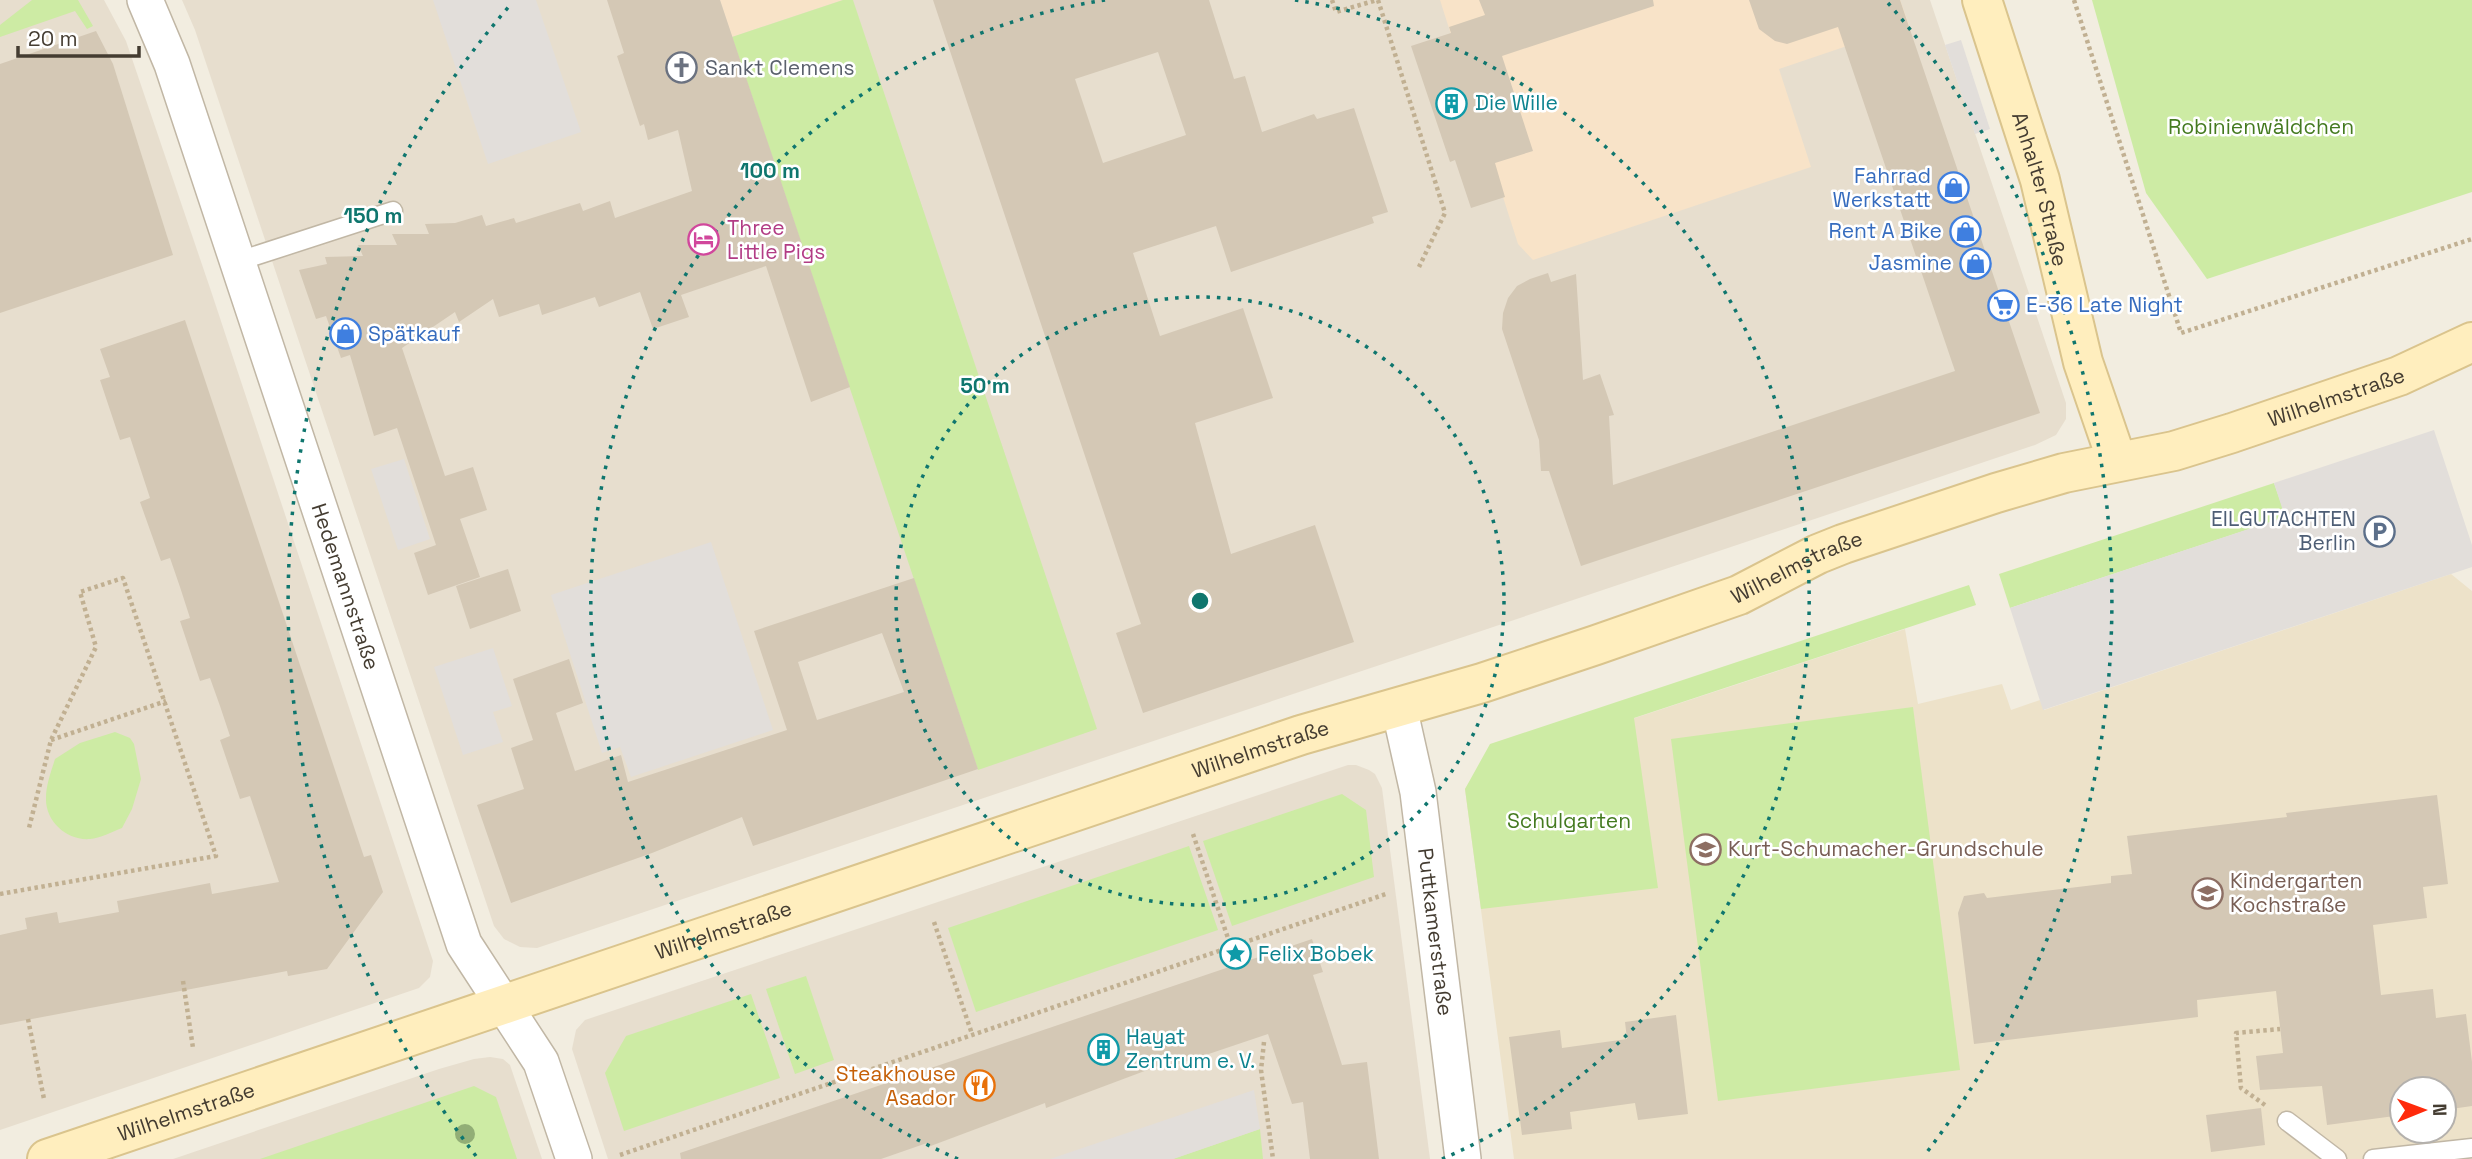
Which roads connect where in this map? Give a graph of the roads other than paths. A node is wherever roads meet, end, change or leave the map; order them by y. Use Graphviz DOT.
graph roads {
  1 [pos="145,0"];
  2 [pos="1982,0"];
  3 [pos="393,211"];
  4 [pos="236,262"];
  5 [pos="2472,342"];
  6 [pos="2117,461"];
  7 [pos="1399,707"];
  8 [pos="502,1005"];
  9 [pos="2287,1121"];
  10 [pos="2472,1148"];
  11 [pos="103,1150"];
  12 [pos="47,1159"];
  13 [pos="574,1159"];
  14 [pos="1463,1159"];
  15 [pos="2337,1159"];
  16 [pos="2373,1159"];
  1 -- 4 [label="street, Hedemannstraße"];
  2 -- 6 [label="main road, Anhalter Straße"];
  3 -- 4 [label="lane"];
  4 -- 8 [label="street, Hedemannstraße"];
  5 -- 6 [label="main road, Wilhelmstraße"];
  6 -- 7 [label="main road, Wilhelmstraße"];
  7 -- 8 [label="main road, Wilhelmstraße"];
  7 -- 14 [label="street, Puttkamerstraße"];
  8 -- 11 [label="main road, Wilhelmstraße"];
  8 -- 13 [label="street, Hedemannstraße"];
  9 -- 15 [label="lane"];
  10 -- 16 [label="lane"];
  11 -- 12 [label="main road, Wilhelmstraße"];
}
